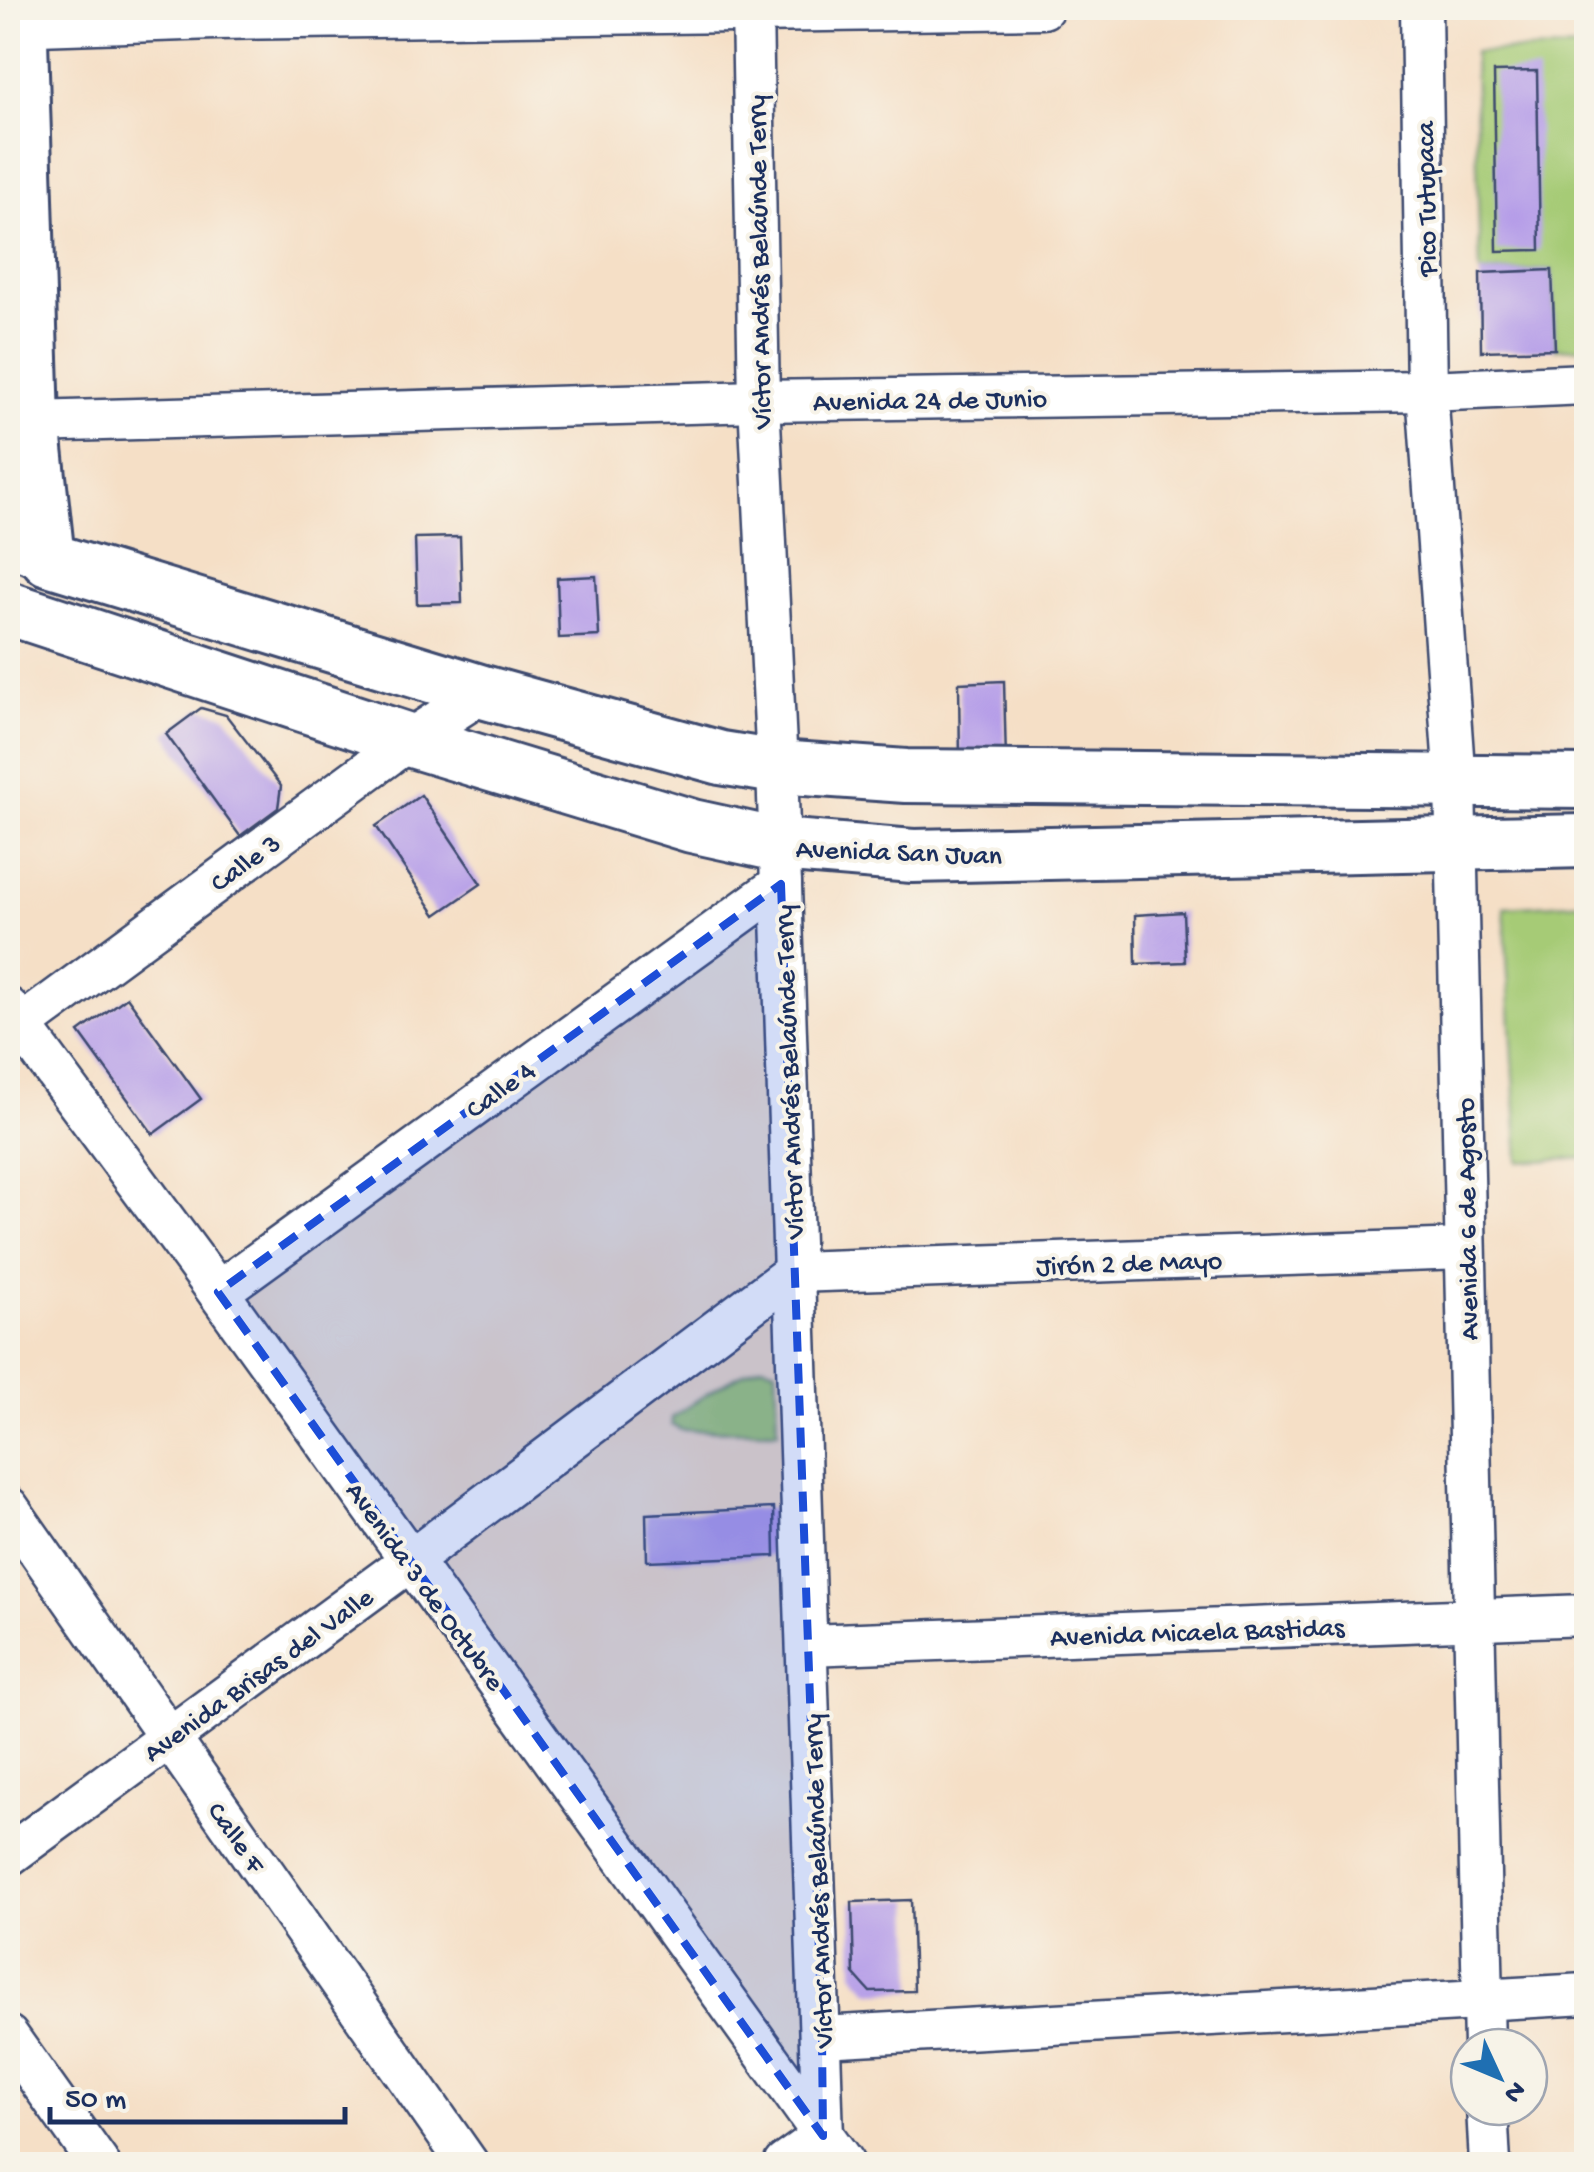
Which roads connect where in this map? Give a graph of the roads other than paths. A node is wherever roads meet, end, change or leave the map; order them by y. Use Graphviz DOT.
graph roads {
  1 [pos="1043,8"];
  2 [pos="1420,8"];
  3 [pos="752,10"];
  4 [pos="215,13"];
  5 [pos="16,20"];
  6 [pos="1586,384"];
  7 [pos="1427,391"];
  8 [pos="759,401"];
  9 [pos="33,422"];
  10 [pos="28,552"];
  11 [pos="8,608"];
  12 [pos="483,692"];
  13 [pos="410,740"];
  14 [pos="777,767"];
  15 [pos="1586,782"];
  16 [pos="1455,783"];
  17 [pos="1586,841"];
  18 [pos="1457,843"];
  19 [pos="780,865"];
  20 [pos="12,1023"];
  21 [pos="1465,1249"];
  22 [pos="794,1272"];
  23 [pos="218,1292"];
  24 [pos="8,1507"];
  25 [pos="410,1561"];
  26 [pos="1586,1615"];
  27 [pos="1475,1620"];
  28 [pos="808,1645"];
  29 [pos="168,1737"];
  30 [pos="8,1856"];
  31 [pos="1586,1994"];
  32 [pos="1482,1998"];
  33 [pos="1483,2027"];
  34 [pos="8,2036"];
  35 [pos="822,2037"];
  36 [pos="1488,2127"];
  37 [pos="834,2150"];
  38 [pos="99,2164"];
  39 [pos="468,2164"];
  40 [pos="784,2164"];
  41 [pos="1490,2164"];
  1 -- 3 [label="street"];
  2 -- 7 [label="street, Pico Tutupaca"];
  3 -- 4 [label="street"];
  3 -- 8 [label="street, Víctor Andrés Belaúnde Terry"];
  4 -- 5 [label="street"];
  5 -- 9 [label="main road"];
  6 -- 7 [label="street, Avenida 24 de Junio"];
  7 -- 8 [label="street, Avenida 24 de Junio"];
  7 -- 16 [label="street, Avenida 6 de Agosto"];
  8 -- 9 [label="street, Avenida 24 de Junio"];
  8 -- 14 [label="street, Víctor Andrés Belaúnde Terry"];
  9 -- 10 [label="main road"];
  10 -- 12 [label="main road"];
  11 -- 13 [label="main road, Avenida San Juan"];
  12 -- 13 [label="street, Calle 3"];
  12 -- 14 [label="main road"];
  13 -- 19 [label="main road, Avenida San Juan"];
  13 -- 20 [label="street, Calle 3"];
  14 -- 16 [label="main road"];
  14 -- 19 [label="street, Víctor Andrés Belaúnde Terry"];
  15 -- 16 [label="main road"];
  16 -- 18 [label="street, Avenida 6 de Agosto"];
  17 -- 18 [label="main road, Avenida San Juan"];
  18 -- 19 [label="main road, Avenida San Juan"];
  18 -- 21 [label="street, Avenida 6 de Agosto"];
  19 -- 22 [label="street, Víctor Andrés Belaúnde Terry"];
  19 -- 23 [label="street, Calle 4"];
  20 -- 23 [label="street, Avenida 3 de Octubre"];
  21 -- 22 [label="street, Jirón 2 de Mayo"];
  21 -- 27 [label="street, Avenida 6 de Agosto"];
  22 -- 25 [label="street, Avenida Brisas del Valle"];
  22 -- 28 [label="street, Víctor Andrés Belaúnde Terry"];
  23 -- 25 [label="street, Avenida 3 de Octubre"];
  24 -- 29 [label="street, Calle F"];
  25 -- 29 [label="street, Avenida Brisas del Valle"];
  25 -- 37 [label="street, Avenida 3 de Octubre"];
  26 -- 27 [label="street, Avenida Micaela Bastidas"];
  27 -- 28 [label="street, Avenida Micaela Bastidas"];
  27 -- 32 [label="street, Avenida 6 de Agosto"];
  28 -- 35 [label="street, Víctor Andrés Belaúnde Terry"];
  29 -- 30 [label="street, Avenida Brisas del Valle"];
  29 -- 39 [label="street, Calle F"];
  31 -- 32 [label="street"];
  32 -- 33 [label="street, Avenida 6 de Agosto"];
  32 -- 35 [label="street"];
  34 -- 38 [label="street"];
  35 -- 37 [label="street, Víctor Andrés Belaúnde Terry"];
  36 -- 41 [label="street"];
  37 -- 40 [label="street"];
}
